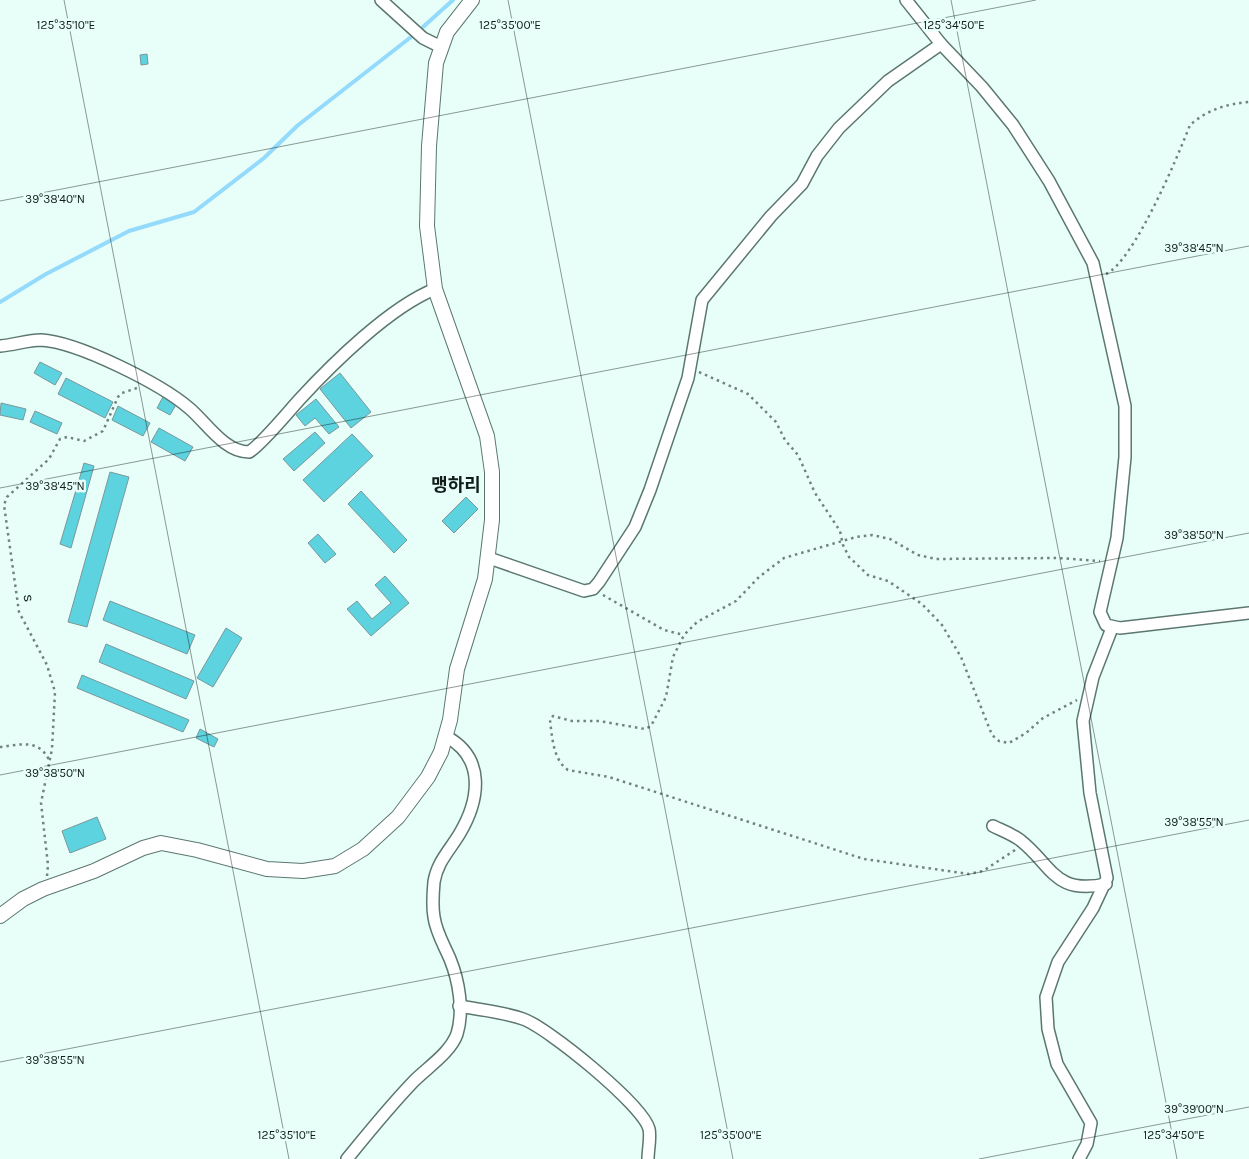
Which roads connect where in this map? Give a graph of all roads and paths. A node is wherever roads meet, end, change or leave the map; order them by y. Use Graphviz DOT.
graph roads {
  1 [pos="381,0"];
  2 [pos="472,0"];
  3 [pos="906,0"];
  4 [pos="941,44"];
  5 [pos="441,48"];
  6 [pos="1249,102"];
  7 [pos="1098,278"];
  8 [pos="435,289"];
  9 [pos="0,346"];
  10 [pos="691,368"];
  11 [pos="144,378"];
  12 [pos="842,541"];
  13 [pos="489,558"];
  14 [pos="1112,562"];
  15 [pos="593,589"];
  16 [pos="1249,613"];
  17 [pos="1112,628"];
  18 [pos="684,635"];
  19 [pos="1087,700"];
  20 [pos="447,737"];
  21 [pos="0,747"];
  22 [pos="50,761"];
  23 [pos="992,826"];
  24 [pos="1024,844"];
  25 [pos="1106,884"];
  26 [pos="43,889"];
  27 [pos="0,916"];
  28 [pos="459,1006"];
  29 [pos="347,1159"];
  30 [pos="648,1159"];
  31 [pos="1079,1159"];
  1 -- 5 [label="street"];
  2 -- 5 [label="street"];
  3 -- 4 [label="street"];
  4 -- 7 [label="street"];
  4 -- 10 [label="street"];
  5 -- 8 [label="street"];
  6 -- 7 [label="path"];
  7 -- 14 [label="street"];
  8 -- 11 [label="street"];
  8 -- 13 [label="street"];
  9 -- 11 [label="street"];
  10 -- 12 [label="path"];
  10 -- 15 [label="street"];
  11 -- 22 [label="path, s"];
  12 -- 14 [label="path"];
  12 -- 18 [label="path"];
  12 -- 19 [label="path"];
  13 -- 15 [label="street"];
  13 -- 20 [label="street"];
  14 -- 17 [label="street"];
  15 -- 18 [label="path"];
  16 -- 17 [label="street"];
  17 -- 19 [label="street"];
  18 -- 24 [label="path"];
  19 -- 25 [label="street"];
  20 -- 26 [label="street"];
  20 -- 28 [label="street"];
  21 -- 22 [label="path"];
  22 -- 26 [label="path, s"];
  23 -- 24 [label="street"];
  24 -- 25 [label="street"];
  25 -- 31 [label="street"];
  26 -- 27 [label="street"];
  28 -- 29 [label="street"];
  28 -- 30 [label="street"];
}
